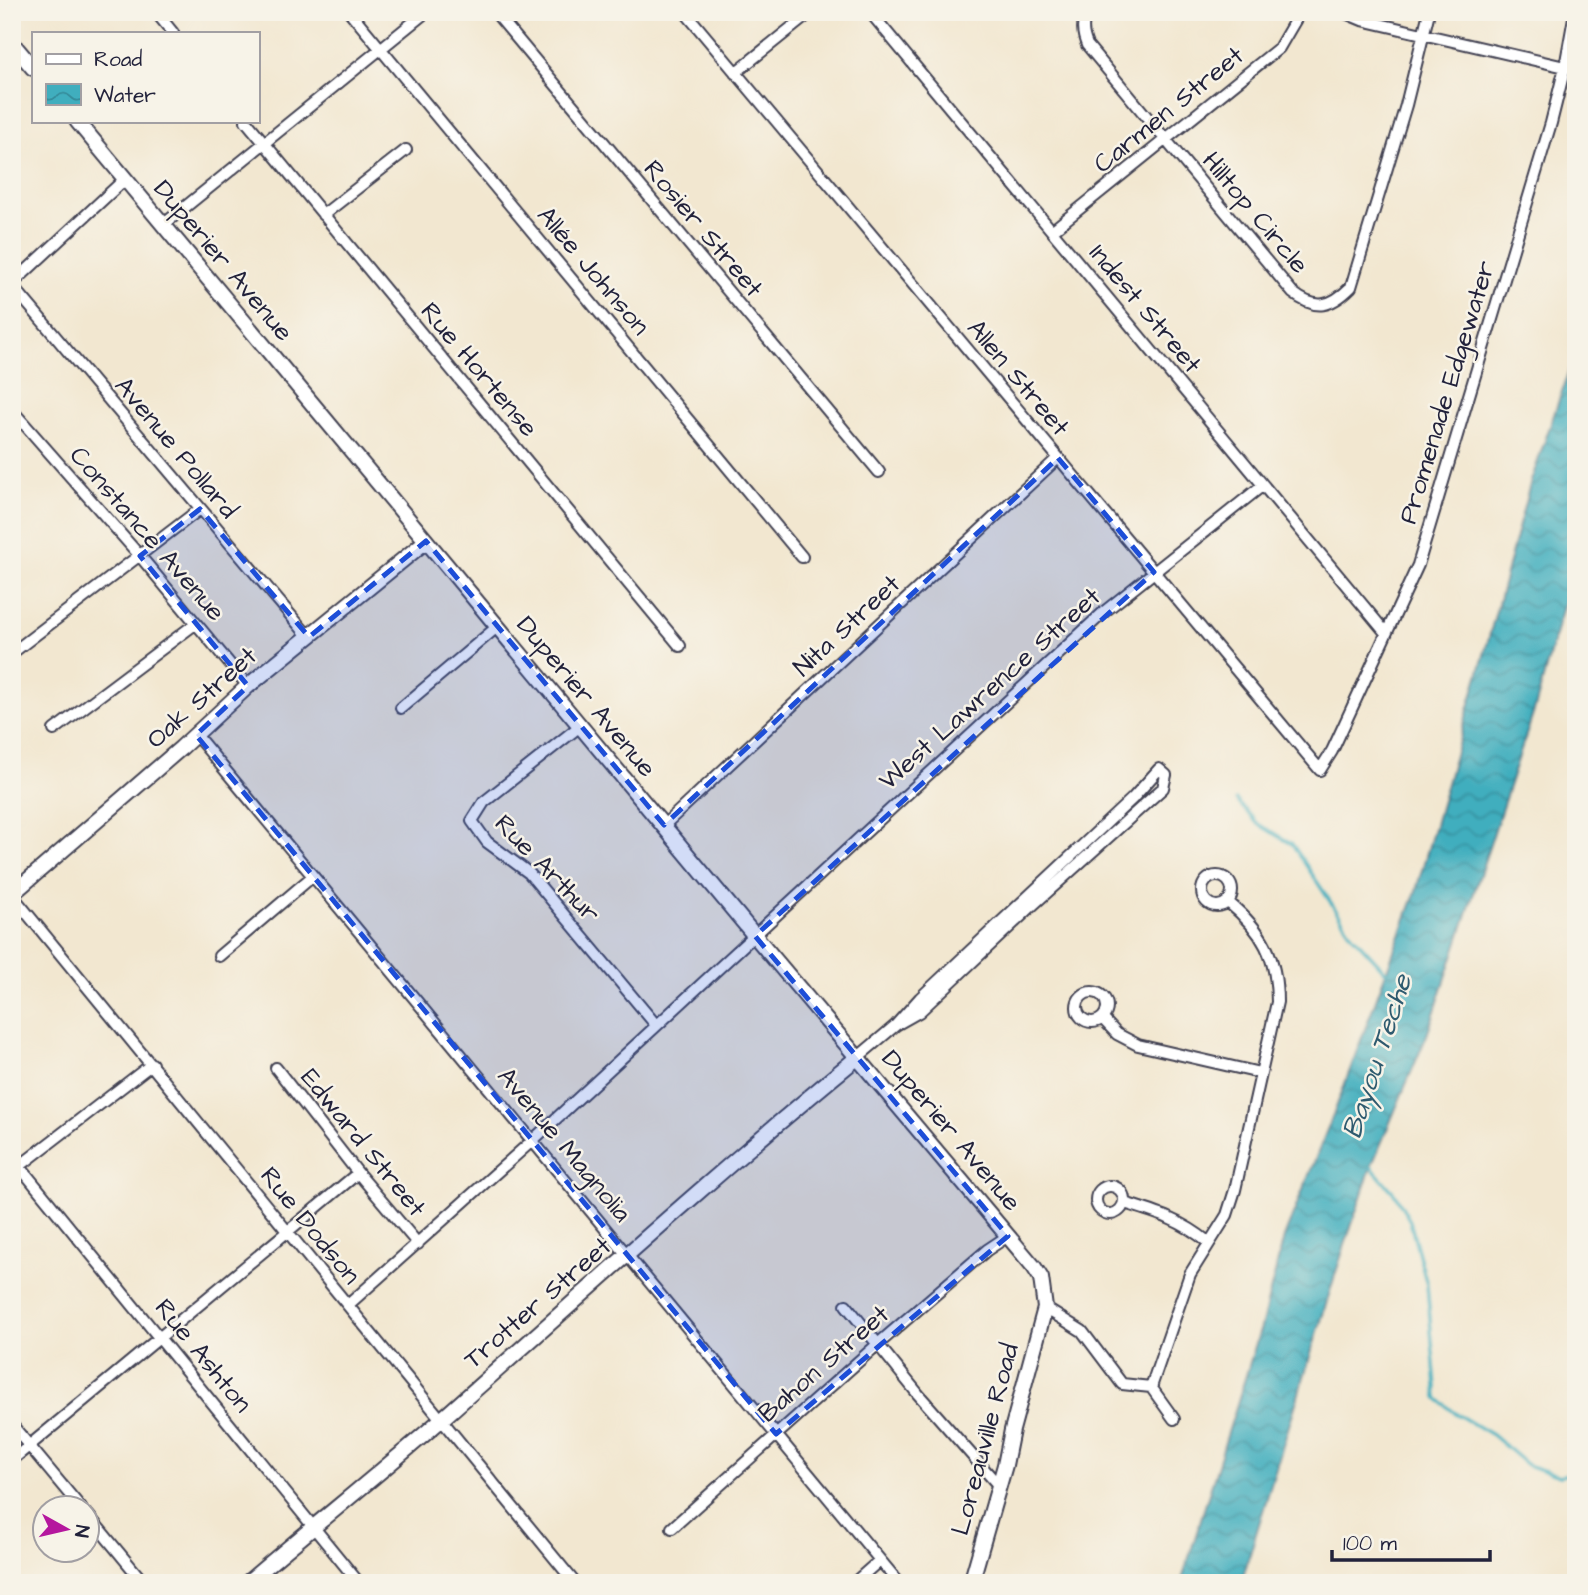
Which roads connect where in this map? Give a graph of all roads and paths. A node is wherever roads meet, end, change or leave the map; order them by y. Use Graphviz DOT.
graph roads {
  1 [pos="156,12"];
  2 [pos="350,12"];
  3 [pos="426,12"];
  4 [pos="495,12"];
  5 [pos="685,12"];
  6 [pos="811,12"];
  7 [pos="870,12"];
  8 [pos="1086,12"];
  9 [pos="1300,12"];
  10 [pos="1343,12"];
  11 [pos="1429,12"];
  12 [pos="1575,12"];
  13 [pos="172,32"];
  14 [pos="1423,35"];
  15 [pos="12,43"];
  16 [pos="380,49"];
  17 [pos="32,67"];
  18 [pos="1565,67"];
  19 [pos="736,73"];
  20 [pos="78,122"];
  21 [pos="247,122"];
  22 [pos="1167,140"];
  23 [pos="264,143"];
  24 [pos="406,150"];
  25 [pos="125,179"];
  26 [pos="323,215"];
  27 [pos="163,225"];
  28 [pos="1053,230"];
  29 [pos="12,284"];
  30 [pos="14,414"];
  31 [pos="1058,458"];
  32 [pos="878,472"];
  33 [pos="1263,485"];
  34 [pos="200,509"];
  35 [pos="426,541"];
  36 [pos="140,556"];
  37 [pos="802,557"];
  38 [pos="1154,572"];
  39 [pos="195,624"];
  40 [pos="497,627"];
  41 [pos="1386,633"];
  42 [pos="309,636"];
  43 [pos="680,646"];
  44 [pos="12,653"];
  45 [pos="247,686"];
  46 [pos="401,708"];
  47 [pos="580,726"];
  48 [pos="54,730"];
  49 [pos="196,735"];
  50 [pos="1320,770"];
  51 [pos="1118,820"];
  52 [pos="664,825"];
  53 [pos="313,876"];
  54 [pos="12,895"];
  55 [pos="1227,902"];
  56 [pos="755,936"];
  57 [pos="219,956"];
  58 [pos="1102,1018"];
  59 [pos="656,1025"];
  60 [pos="858,1056"];
  61 [pos="152,1064"];
  62 [pos="276,1068"];
  63 [pos="1260,1073"];
  64 [pos="533,1140"];
  65 [pos="15,1165"];
  66 [pos="358,1173"];
  67 [pos="1124,1203"];
  68 [pos="287,1233"];
  69 [pos="1008,1236"];
  70 [pos="1208,1242"];
  71 [pos="418,1244"];
  72 [pos="627,1255"];
  73 [pos="348,1305"];
  74 [pos="846,1305"];
  75 [pos="1045,1308"];
  76 [pos="162,1337"];
  77 [pos="878,1344"];
  78 [pos="1151,1387"];
  79 [pos="442,1419"];
  80 [pos="1174,1419"];
  81 [pos="12,1425"];
  82 [pos="776,1434"];
  83 [pos="30,1446"];
  84 [pos="12,1460"];
  85 [pos="999,1486"];
  86 [pos="70,1494"];
  87 [pos="313,1526"];
  88 [pos="672,1528"];
  89 [pos="102,1532"];
  90 [pos="880,1560"];
  91 [pos="144,1583"];
  92 [pos="247,1583"];
  93 [pos="359,1583"];
  94 [pos="575,1583"];
  95 [pos="854,1583"];
  96 [pos="899,1583"];
  97 [pos="971,1583"];
  1 -- 13 [label="street"];
  2 -- 16 [label="street, Allée Johnson"];
  3 -- 16 [label="street"];
  4 -- 32 [label="street, Rosier Street"];
  5 -- 19 [label="street, Allen Street"];
  6 -- 19 [label="street"];
  7 -- 28 [label="street, Indest Street"];
  8 -- 22 [label="street, Hilltop Circle"];
  9 -- 22 [label="street, Carmen Street"];
  10 -- 14 [label="street"];
  11 -- 14 [label="street, Hilltop Circle"];
  12 -- 18 [label="street, Promenade Edgewater"];
  14 -- 18 [label="street"];
  14 -- 22 [label="street, Hilltop Circle"];
  15 -- 17 [label="main road"];
  16 -- 23 [label="street"];
  16 -- 37 [label="street, Allée Johnson"];
  18 -- 41 [label="street, Promenade Edgewater"];
  19 -- 31 [label="street, Allen Street"];
  20 -- 25 [label="main road, Duperier Avenue"];
  21 -- 23 [label="street, Rue Hortense"];
  22 -- 28 [label="street, Carmen Street"];
  23 -- 26 [label="street, Rue Hortense"];
  23 -- 27 [label="street"];
  24 -- 26 [label="street"];
  25 -- 27 [label="main road, Duperier Avenue"];
  25 -- 29 [label="street"];
  26 -- 43 [label="street, Rue Hortense"];
  27 -- 35 [label="main road, Duperier Avenue"];
  28 -- 33 [label="street, Indest Street"];
  29 -- 34 [label="street, Avenue Pollard"];
  30 -- 36 [label="street, Constance Avenue"];
  31 -- 38 [label="street, Allen Street"];
  31 -- 52 [label="street, Nita Street"];
  33 -- 38 [label="street, West Lawrence Street"];
  33 -- 41 [label="street, Indest Street"];
  34 -- 36 [label="street"];
  34 -- 42 [label="street, Avenue Pollard"];
  35 -- 40 [label="main road, Duperier Avenue"];
  35 -- 42 [label="main road, Oak Street"];
  36 -- 39 [label="street, Constance Avenue"];
  36 -- 44 [label="street"];
  38 -- 50 [label="street, Allen Street"];
  38 -- 56 [label="street, West Lawrence Street"];
  39 -- 45 [label="street, Constance Avenue"];
  39 -- 48 [label="street"];
  40 -- 46 [label="street"];
  40 -- 47 [label="main road, Duperier Avenue"];
  41 -- 50 [label="street, Promenade Edgewater"];
  42 -- 45 [label="main road, Oak Street"];
  45 -- 49 [label="main road, Oak Street"];
  47 -- 52 [label="main road, Duperier Avenue"];
  47 -- 59 [label="street, Rue Arthur"];
  49 -- 53 [label="street, Avenue Magnolia"];
  49 -- 54 [label="main road, Oak Street"];
  51 -- 51 [label="street"];
  51 -- 60 [label="street"];
  52 -- 56 [label="main road, Duperier Avenue"];
  53 -- 57 [label="street"];
  53 -- 64 [label="street, Avenue Magnolia"];
  54 -- 61 [label="street, Rue Dodson"];
  55 -- 63 [label="street"];
  56 -- 59 [label="street, West Lawrence Street"];
  56 -- 60 [label="main road, Duperier Avenue"];
  58 -- 63 [label="street"];
  59 -- 64 [label="street, West Lawrence Street"];
  60 -- 69 [label="main road, Duperier Avenue"];
  60 -- 72 [label="main road, Trotter Street"];
  61 -- 65 [label="street"];
  61 -- 68 [label="street, Rue Dodson"];
  62 -- 66 [label="street, Edward Street"];
  63 -- 70 [label="street"];
  64 -- 71 [label="street, West Lawrence Street"];
  64 -- 72 [label="street, Avenue Magnolia"];
  65 -- 76 [label="street, Rue Ashton"];
  66 -- 68 [label="street"];
  66 -- 71 [label="street, Edward Street"];
  67 -- 70 [label="street"];
  68 -- 73 [label="street, Rue Dodson"];
  68 -- 76 [label="street"];
  69 -- 75 [label="main road, Duperier Avenue"];
  69 -- 77 [label="street, Bahon Street"];
  70 -- 78 [label="street"];
  71 -- 73 [label="street, West Lawrence Street"];
  72 -- 79 [label="main road, Trotter Street"];
  72 -- 82 [label="street, Avenue Magnolia"];
  73 -- 79 [label="street, Rue Dodson"];
  74 -- 77 [label="street"];
  75 -- 78 [label="street"];
  75 -- 85 [label="main road, Loreauville Road"];
  76 -- 83 [label="street"];
  76 -- 87 [label="street, Rue Ashton"];
  77 -- 82 [label="street, Bahon Street"];
  77 -- 85 [label="street"];
  78 -- 80 [label="street"];
  79 -- 87 [label="main road, Trotter Street"];
  79 -- 94 [label="street, Rue Dodson"];
  81 -- 83 [label="street"];
  82 -- 88 [label="street, Bahon Street"];
  82 -- 90 [label="street, Avenue Magnolia"];
  83 -- 84 [label="street"];
  83 -- 86 [label="street"];
  85 -- 97 [label="main road, Loreauville Road"];
  87 -- 92 [label="main road, Trotter Street"];
  87 -- 93 [label="street, Rue Ashton"];
  89 -- 91 [label="street"];
  90 -- 95 [label="street"];
  90 -- 96 [label="street, Avenue Magnolia"];
}
